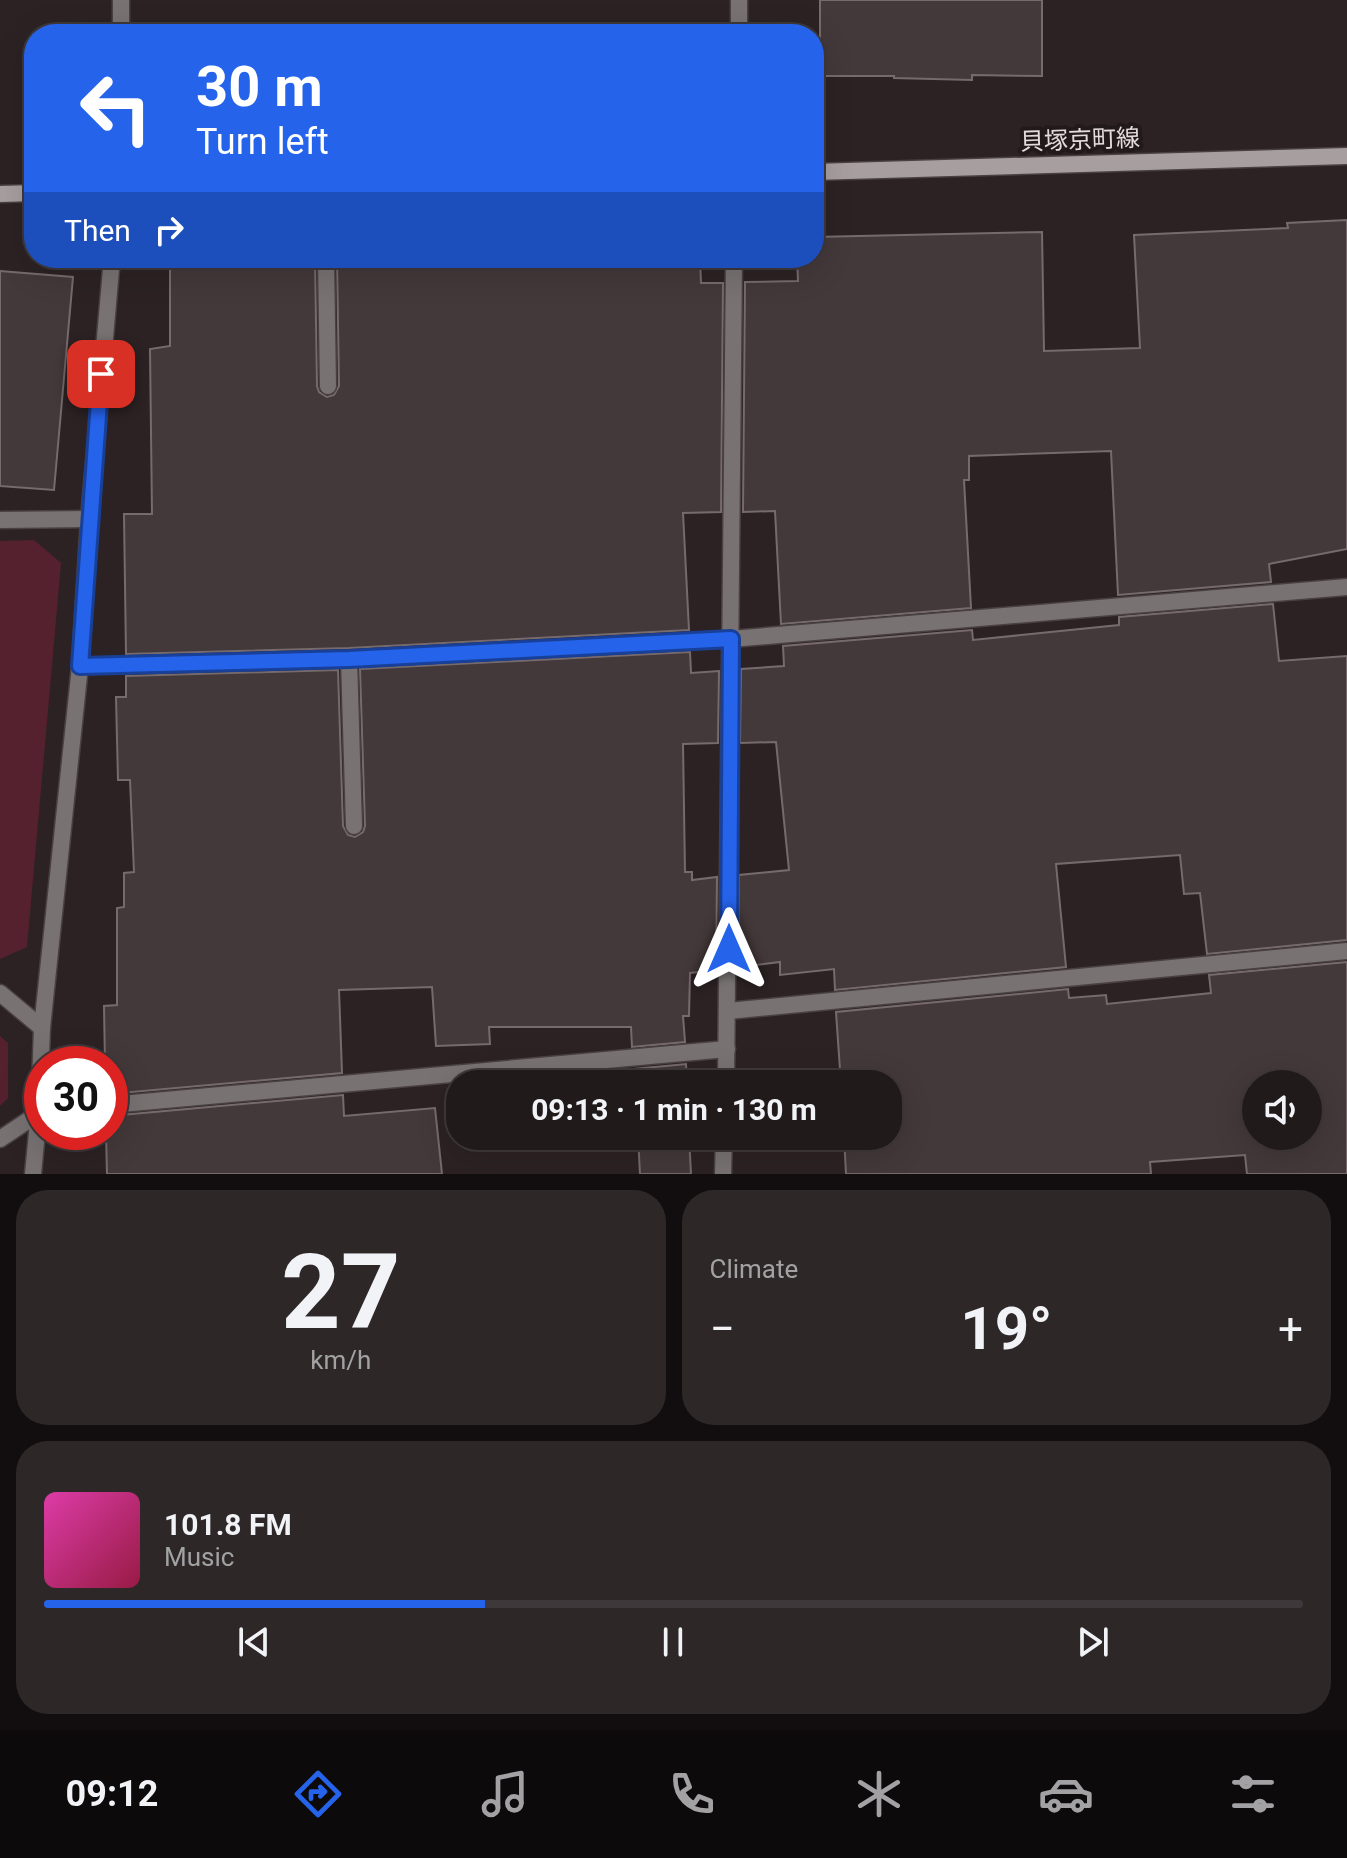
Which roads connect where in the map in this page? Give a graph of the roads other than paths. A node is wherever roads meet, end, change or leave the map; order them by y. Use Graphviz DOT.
graph roads {
  1 [pos="121,0"];
  2 [pos="739,0"];
  3 [pos="121,24"];
  4 [pos="739,24"];
  5 [pos="1347,156"];
  6 [pos="824,172"];
  7 [pos="24,193"];
  8 [pos="0,194"];
  9 [pos="111,268"];
  10 [pos="326,268"];
  11 [pos="734,268"];
  12 [pos="328,386"];
  13 [pos="89,519"];
  14 [pos="0,520"];
  15 [pos="1347,587"];
  16 [pos="731,639"];
  17 [pos="349,659"];
  18 [pos="80,666"];
  19 [pos="354,826"];
  20 [pos="1347,951"];
  21 [pos="0,993"];
  22 [pos="728,1011"];
  23 [pos="42,1028"];
  24 [pos="42,1046"];
  25 [pos="727,1049"];
  26 [pos="726,1070"];
  27 [pos="128,1103"];
  28 [pos="24,1122"];
  29 [pos="0,1139"];
  30 [pos="36,1150"];
  31 [pos="724,1150"];
  32 [pos="33,1174"];
  33 [pos="723,1174"];
  1 -- 3 [label="street"];
  2 -- 4 [label="street"];
  5 -- 6 [label="street, 貝塚京町線"];
  7 -- 8 [label="street"];
  9 -- 13 [label="street"];
  10 -- 12 [label="street"];
  11 -- 16 [label="street"];
  13 -- 14 [label="street"];
  13 -- 18 [label="street"];
  15 -- 16 [label="street"];
  16 -- 17 [label="street"];
  16 -- 22 [label="street"];
  17 -- 18 [label="street"];
  17 -- 19 [label="street"];
  18 -- 23 [label="street"];
  20 -- 22 [label="street"];
  21 -- 23 [label="street"];
  22 -- 25 [label="street"];
  23 -- 24 [label="street"];
  25 -- 26 [label="street"];
  25 -- 27 [label="street"];
  28 -- 29 [label="street"];
  30 -- 32 [label="street"];
  31 -- 33 [label="street"];
}
